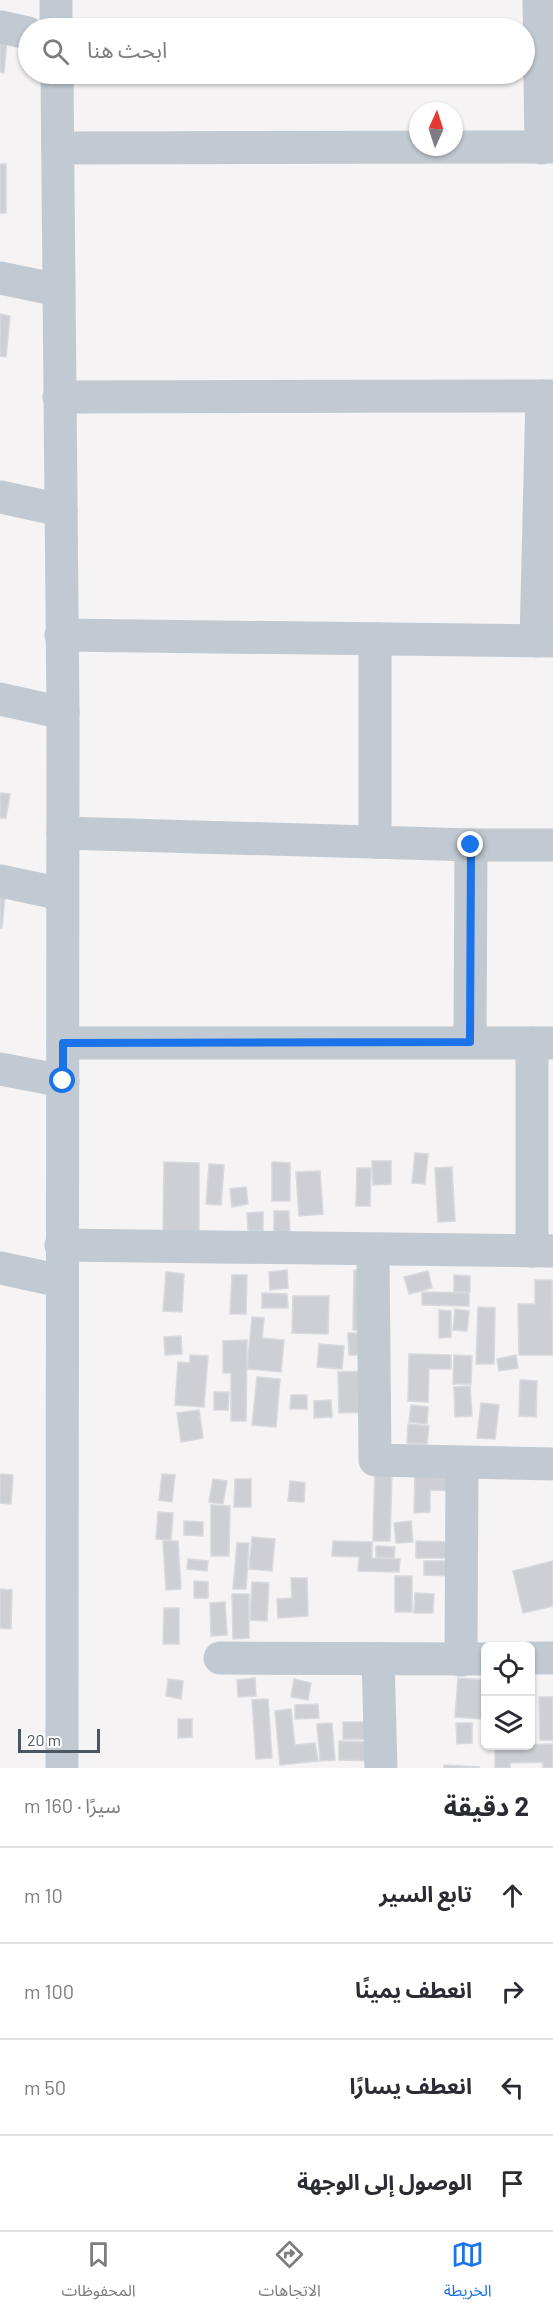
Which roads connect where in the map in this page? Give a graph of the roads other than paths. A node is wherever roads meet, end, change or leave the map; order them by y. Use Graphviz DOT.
graph roads {
  1 [pos="56,0"];
  2 [pos="538,0"];
  3 [pos="56,18"];
  4 [pos="0,27"];
  5 [pos="18,31"];
  6 [pos="57,84"];
  7 [pos="58,148"];
  8 [pos="547,148"];
  9 [pos="0,278"];
  10 [pos="58,290"];
  11 [pos="547,396"];
  12 [pos="58,397"];
  13 [pos="0,497"];
  14 [pos="61,510"];
  15 [pos="62,635"];
  16 [pos="375,639"];
  17 [pos="544,641"];
  18 [pos="0,699"];
  19 [pos="63,713"];
  20 [pos="63,833"];
  21 [pos="375,842"];
  22 [pos="553,844"];
  23 [pos="471,845"];
  24 [pos="0,881"];
  25 [pos="62,894"];
  26 [pos="470,1042"];
  27 [pos="63,1043"];
  28 [pos="543,1043"];
  29 [pos="0,1069"];
  30 [pos="63,1081"];
  31 [pos="61,1245"];
  32 [pos="374,1250"];
  33 [pos="542,1251"];
  34 [pos="0,1268"];
  35 [pos="61,1281"];
  36 [pos="462,1463"];
  37 [pos="553,1464"];
  38 [pos="220,1658"];
  39 [pos="535,1658"];
  40 [pos="553,1658"];
  41 [pos="378,1659"];
  42 [pos="473,1659"];
  43 [pos="62,1768"];
  44 [pos="381,1768"];
  1 -- 3 [label="street"];
  2 -- 8 [label="street"];
  4 -- 5 [label="street"];
  6 -- 7 [label="street"];
  7 -- 8 [label="street"];
  7 -- 10 [label="street"];
  9 -- 10 [label="street"];
  10 -- 12 [label="street"];
  11 -- 12 [label="street"];
  11 -- 17 [label="street"];
  12 -- 14 [label="street"];
  13 -- 14 [label="street"];
  14 -- 15 [label="street"];
  15 -- 16 [label="street"];
  15 -- 19 [label="street"];
  16 -- 17 [label="street"];
  16 -- 21 [label="street"];
  18 -- 19 [label="street"];
  19 -- 20 [label="street"];
  20 -- 21 [label="street"];
  20 -- 25 [label="street"];
  21 -- 23 [label="street"];
  22 -- 23 [label="street"];
  23 -- 26 [label="street"];
  24 -- 25 [label="street"];
  25 -- 27 [label="street"];
  26 -- 27 [label="street"];
  26 -- 28 [label="street"];
  27 -- 30 [label="street"];
  28 -- 33 [label="street"];
  29 -- 30 [label="street"];
  30 -- 31 [label="street"];
  31 -- 32 [label="street"];
  31 -- 35 [label="street"];
  32 -- 33 [label="street"];
  32 -- 36 [label="street"];
  34 -- 35 [label="street"];
  35 -- 43 [label="street"];
  36 -- 37 [label="street"];
  36 -- 42 [label="street"];
  38 -- 41 [label="street"];
  39 -- 40 [label="street"];
  41 -- 42 [label="street"];
  41 -- 44 [label="street"];
}
